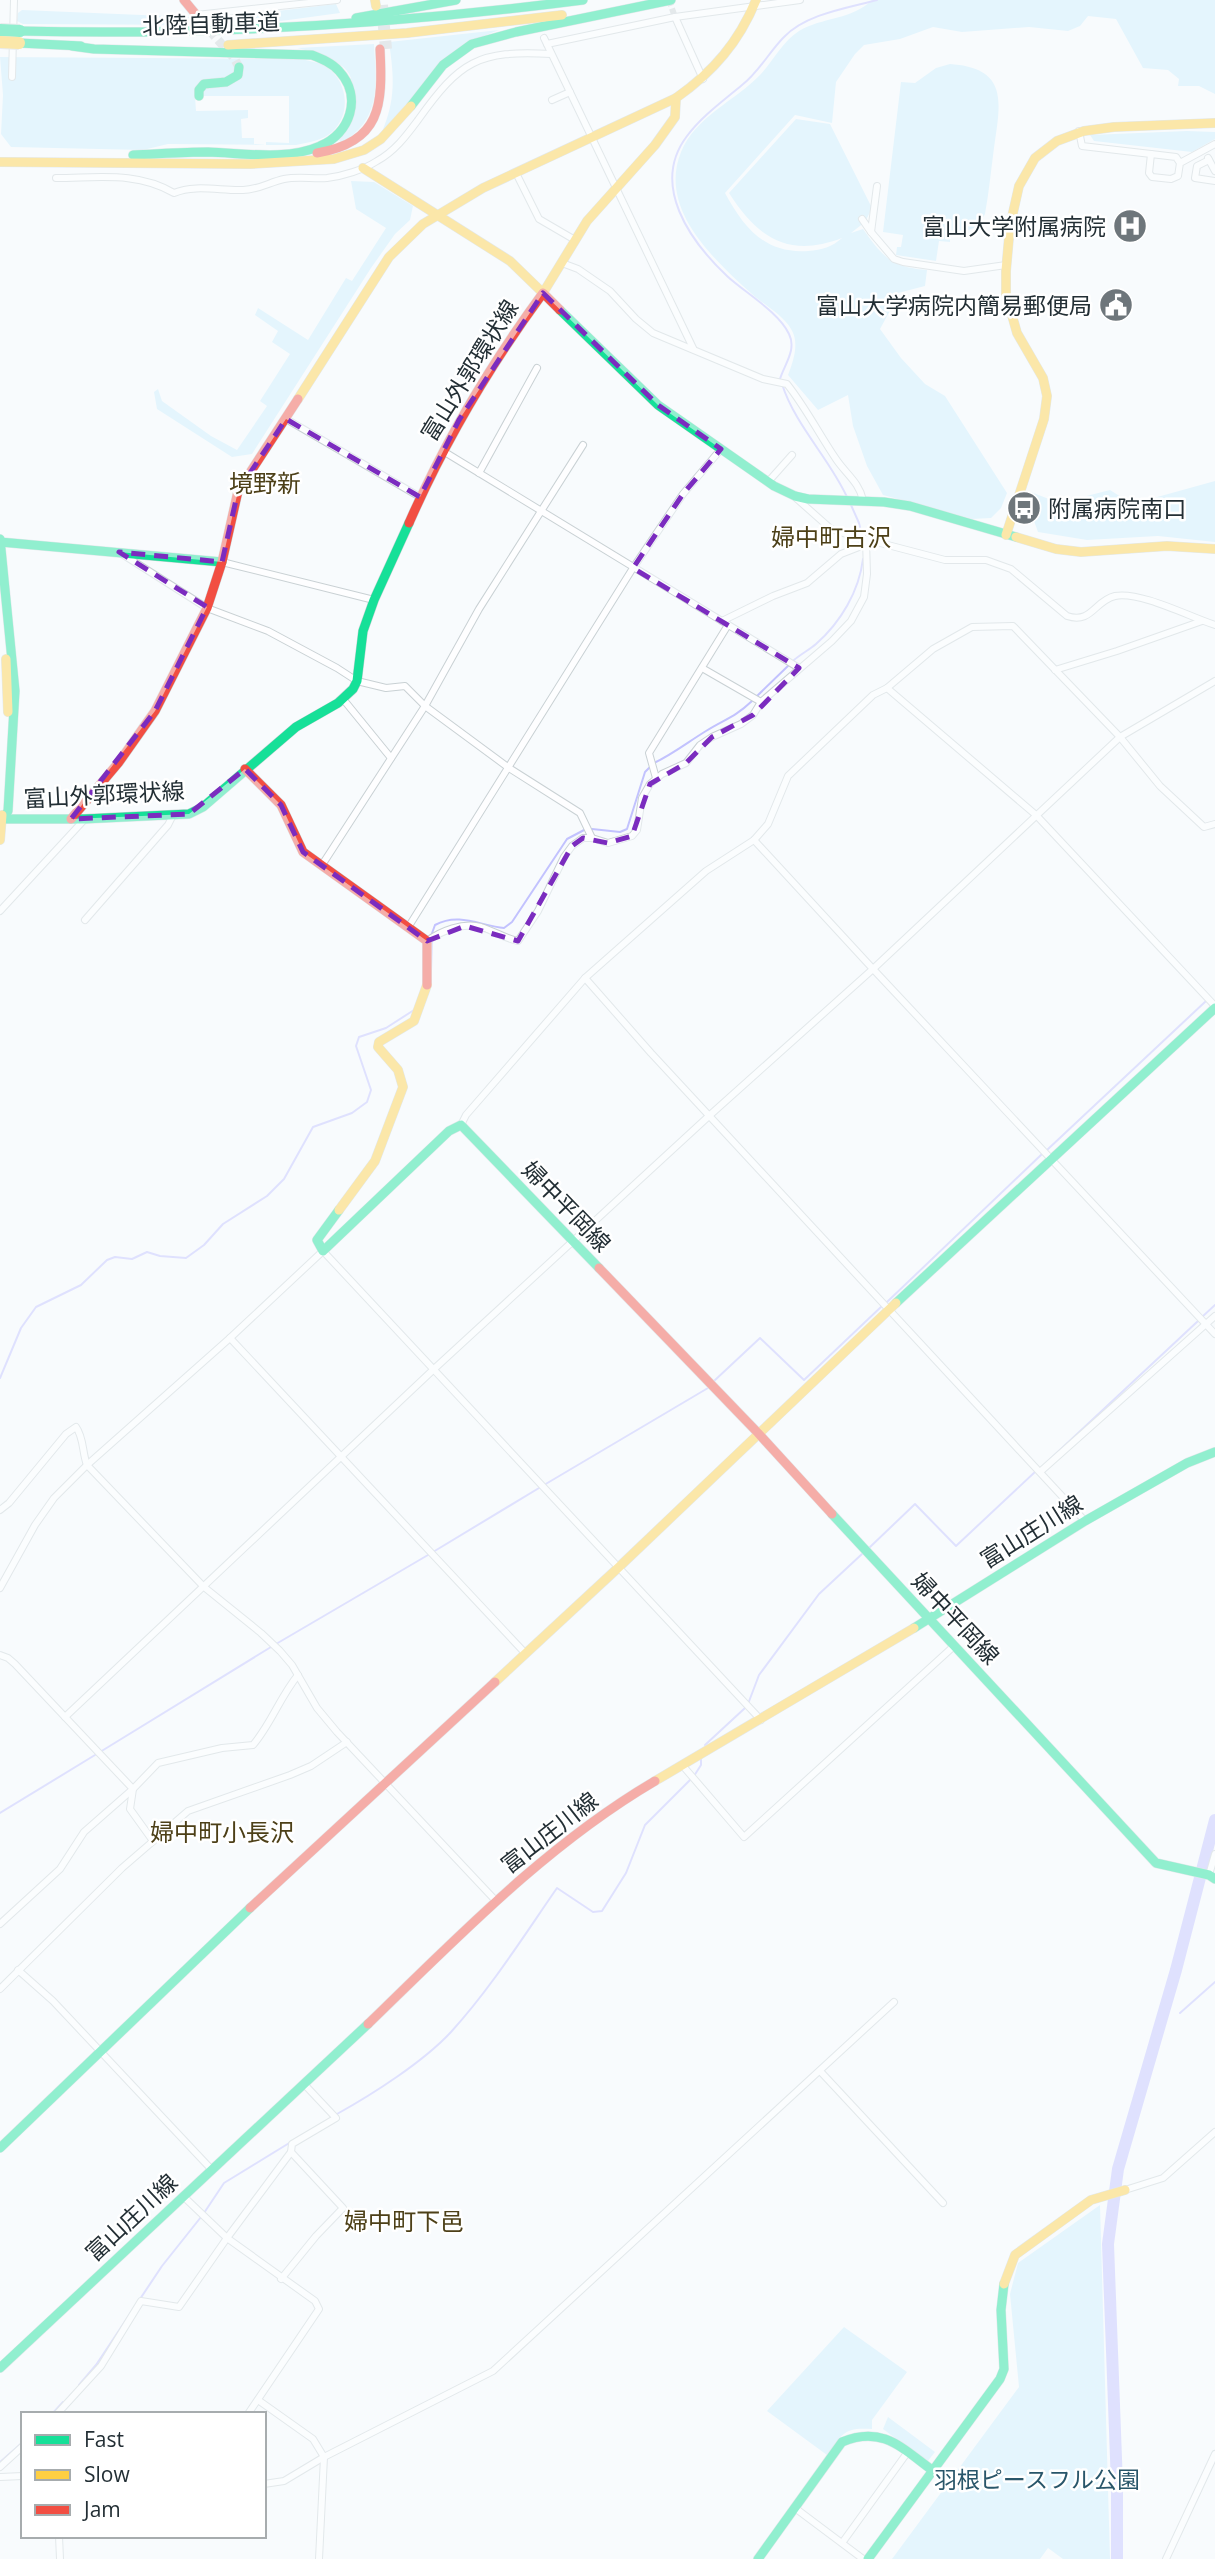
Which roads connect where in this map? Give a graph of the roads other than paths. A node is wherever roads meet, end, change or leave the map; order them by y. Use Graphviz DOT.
graph roads {
  1 [pos="184,0"];
  2 [pos="337,0"];
  3 [pos="456,0"];
  4 [pos="583,0"];
  5 [pos="672,0"];
  6 [pos="800,0"];
  7 [pos="16,1"];
  8 [pos="755,3"];
  9 [pos="675,17"];
  10 [pos="200,19"];
  11 [pos="0,30"];
  12 [pos="276,30"];
  13 [pos="19,37"];
  14 [pos="0,42"];
  15 [pos="72,46"];
  16 [pos="551,54"];
  17 [pos="239,67"];
  18 [pos="12,77"];
  19 [pos="703,79"];
  20 [pos="570,92"];
  21 [pos="199,96"];
  22 [pos="676,98"];
  23 [pos="552,100"];
  24 [pos="1215,124"];
  25 [pos="1079,131"];
  26 [pos="592,138"];
  27 [pos="1215,144"];
  28 [pos="1204,150"];
  29 [pos="289,152"];
  30 [pos="0,154"];
  31 [pos="1151,154"];
  32 [pos="334,159"];
  33 [pos="1209,160"];
  34 [pos="0,162"];
  35 [pos="1180,163"];
  36 [pos="363,168"];
  37 [pos="1215,171"];
  38 [pos="516,173"];
  39 [pos="56,178"];
  40 [pos="1215,180"];
  41 [pos="877,186"];
  42 [pos="617,188"];
  43 [pos="435,215"];
  44 [pos="862,219"];
  45 [pos="871,232"];
  46 [pos="575,240"];
  47 [pos="562,263"];
  48 [pos="1006,265"];
  49 [pos="542,293"];
  50 [pos="693,348"];
  51 [pos="537,368"];
  52 [pos="286,419"];
  53 [pos="583,445"];
  54 [pos="721,449"];
  55 [pos="443,451"];
  56 [pos="792,455"];
  57 [pos="479,473"];
  58 [pos="768,482"];
  59 [pos="795,496"];
  60 [pos="420,497"];
  61 [pos="863,500"];
  62 [pos="542,512"];
  63 [pos="1006,535"];
  64 [pos="866,540"];
  65 [pos="0,541"];
  66 [pos="1215,550"];
  67 [pos="119,552"];
  68 [pos="222,562"];
  69 [pos="633,568"];
  70 [pos="0,592"];
  71 [pos="374,600"];
  72 [pos="207,608"];
  73 [pos="1202,621"];
  74 [pos="725,623"];
  75 [pos="1215,625"];
  76 [pos="702,668"];
  77 [pos="799,668"];
  78 [pos="3,670"];
  79 [pos="1055,670"];
  80 [pos="357,681"];
  81 [pos="1215,681"];
  82 [pos="887,688"];
  83 [pos="343,699"];
  84 [pos="761,702"];
  85 [pos="425,706"];
  86 [pos="1120,737"];
  87 [pos="391,758"];
  88 [pos="509,768"];
  89 [pos="245,769"];
  90 [pos="656,778"];
  91 [pos="173,815"];
  92 [pos="1036,815"];
  93 [pos="1,819"];
  94 [pos="84,819"];
  95 [pos="71,820"];
  96 [pos="1215,824"];
  97 [pos="592,838"];
  98 [pos="754,839"];
  99 [pos="0,840"];
  100 [pos="322,865"];
  101 [pos="0,911"];
  102 [pos="85,920"];
  103 [pos="409,926"];
  104 [pos="427,941"];
  105 [pos="873,970"];
  106 [pos="585,978"];
  107 [pos="1215,1007"];
  108 [pos="710,1115"];
  109 [pos="461,1125"];
  110 [pos="1053,1158"];
  111 [pos="572,1243"];
  112 [pos="323,1251"];
  113 [pos="890,1309"];
  114 [pos="1215,1317"];
  115 [pos="1206,1325"];
  116 [pos="1215,1334"];
  117 [pos="230,1338"];
  118 [pos="434,1369"];
  119 [pos="758,1433"];
  120 [pos="1211,1452"];
  121 [pos="341,1459"];
  122 [pos="87,1465"];
  123 [pos="1041,1471"];
  124 [pos="0,1510"];
  125 [pos="1086,1521"];
  126 [pos="619,1567"];
  127 [pos="204,1587"];
  128 [pos="0,1588"];
  129 [pos="928,1620"];
  130 [pos="954,1646"];
  131 [pos="525,1653"];
  132 [pos="0,1656"];
  133 [pos="298,1675"];
  134 [pos="65,1717"];
  135 [pos="761,1720"];
  136 [pos="347,1742"];
  137 [pos="682,1766"];
  138 [pos="386,1782"];
  139 [pos="133,1789"];
  140 [pos="153,1841"];
  141 [pos="1215,1854"];
  142 [pos="1212,1877"];
  143 [pos="496,1900"];
  144 [pos="0,1924"];
  145 [pos="18,1970"];
  146 [pos="0,1989"];
  147 [pos="894,2002"];
  148 [pos="100,2052"];
  149 [pos="820,2071"];
  150 [pos="304,2084"];
  151 [pos="1215,2132"];
  152 [pos="0,2148"];
  153 [pos="291,2152"];
  154 [pos="212,2170"];
  155 [pos="1125,2190"];
  156 [pos="183,2196"];
  157 [pos="943,2203"];
  158 [pos="227,2238"];
  159 [pos="281,2278"];
  160 [pos="0,2368"];
  161 [pos="258,2400"];
  162 [pos="59,2412"];
  163 [pos="249,2412"];
  164 [pos="21,2448"];
  165 [pos="907,2453"];
  166 [pos="1215,2454"];
  167 [pos="324,2456"];
  168 [pos="0,2468"];
  169 [pos="932,2470"];
  170 [pos="21,2476"];
  171 [pos="0,2477"];
  172 [pos="266,2484"];
  173 [pos="795,2508"];
  174 [pos="59,2538"];
  175 [pos="842,2543"];
  176 [pos="60,2559"];
  177 [pos="319,2559"];
  178 [pos="758,2559"];
  179 [pos="866,2559"];
  180 [pos="1166,2559"];
  1 -- 10 [label="main road"];
  2 -- 10 [label="street"];
  3 -- 12 [label="main road"];
  4 -- 12 [label="main road, 北陸自動車道"];
  5 -- 15 [label="main road, 北陸自動車道"];
  5 -- 32 [label="main road"];
  6 -- 8 [label="street"];
  7 -- 18 [label="street"];
  8 -- 9 [label="street"];
  8 -- 19 [label="main road"];
  9 -- 16 [label="street"];
  9 -- 19 [label="street"];
  11 -- 13 [label="main road, 北陸自動車道, bridge"];
  12 -- 13 [label="main road, 北陸自動車道"];
  13 -- 14 [label="main road, 北陸自動車道, bridge"];
  13 -- 15 [label="main road, 北陸自動車道"];
  15 -- 29 [label="main road"];
  16 -- 20 [label="street"];
  16 -- 36 [label="street"];
  17 -- 21 [label="main road"];
  19 -- 22 [label="main road"];
  20 -- 23 [label="street"];
  20 -- 26 [label="street"];
  22 -- 26 [label="main road"];
  22 -- 42 [label="main road"];
  24 -- 25 [label="main road"];
  25 -- 31 [label="street"];
  25 -- 48 [label="main road"];
  26 -- 38 [label="main road"];
  26 -- 42 [label="street"];
  27 -- 28 [label="street"];
  28 -- 33 [label="street"];
  28 -- 35 [label="street"];
  29 -- 30 [label="main road"];
  29 -- 32 [label="main road"];
  31 -- 35 [label="street"];
  31 -- 35 [label="street"];
  32 -- 34 [label="main road"];
  33 -- 37 [label="street"];
  33 -- 40 [label="street"];
  36 -- 39 [label="street"];
  36 -- 43 [label="main road"];
  38 -- 43 [label="main road"];
  38 -- 46 [label="street"];
  41 -- 45 [label="street"];
  42 -- 46 [label="main road"];
  42 -- 50 [label="street"];
  43 -- 49 [label="main road"];
  43 -- 52 [label="main road"];
  44 -- 45 [label="street"];
  45 -- 48 [label="street"];
  46 -- 47 [label="main road"];
  47 -- 49 [label="main road"];
  47 -- 50 [label="street"];
  48 -- 63 [label="main road"];
  49 -- 54 [label="main road, 富山外郭環状線"];
  49 -- 55 [label="main road, 富山外郭環状線"];
  50 -- 61 [label="street"];
  51 -- 57 [label="street"];
  52 -- 60 [label="street"];
  52 -- 68 [label="main road"];
  53 -- 62 [label="street"];
  54 -- 58 [label="main road, 富山外郭環状線"];
  54 -- 69 [label="street"];
  55 -- 57 [label="street"];
  55 -- 60 [label="main road, 富山外郭環状線"];
  56 -- 58 [label="street"];
  57 -- 62 [label="street"];
  58 -- 59 [label="main road, 富山外郭環状線"];
  59 -- 61 [label="main road, 富山外郭環状線"];
  59 -- 64 [label="street"];
  60 -- 71 [label="main road, 富山外郭環状線"];
  61 -- 63 [label="main road, 富山外郭環状線"];
  62 -- 69 [label="street"];
  62 -- 85 [label="street"];
  63 -- 66 [label="main road, 富山外郭環状線"];
  64 -- 73 [label="street"];
  64 -- 74 [label="street"];
  64 -- 77 [label="street"];
  65 -- 67 [label="main road"];
  65 -- 93 [label="main road"];
  67 -- 68 [label="main road"];
  67 -- 72 [label="street"];
  68 -- 71 [label="street"];
  68 -- 72 [label="main road"];
  69 -- 74 [label="street"];
  69 -- 88 [label="street"];
  70 -- 78 [label="main road"];
  71 -- 80 [label="main road, 富山外郭環状線"];
  72 -- 80 [label="street"];
  72 -- 95 [label="main road"];
  73 -- 75 [label="street"];
  73 -- 79 [label="street"];
  74 -- 76 [label="street"];
  74 -- 77 [label="street"];
  76 -- 84 [label="street"];
  76 -- 90 [label="street"];
  77 -- 84 [label="street"];
  78 -- 93 [label="main road"];
  79 -- 82 [label="street"];
  79 -- 86 [label="street"];
  80 -- 83 [label="main road, 富山外郭環状線"];
  80 -- 85 [label="street"];
  81 -- 86 [label="street"];
  82 -- 92 [label="street"];
  82 -- 98 [label="street"];
  83 -- 87 [label="street"];
  83 -- 89 [label="main road, 富山外郭環状線"];
  84 -- 90 [label="street"];
  85 -- 87 [label="street"];
  85 -- 88 [label="street"];
  86 -- 92 [label="street"];
  86 -- 96 [label="street"];
  87 -- 100 [label="street"];
  88 -- 97 [label="street"];
  88 -- 103 [label="street"];
  89 -- 91 [label="main road, 富山外郭環状線"];
  89 -- 100 [label="main road"];
  90 -- 97 [label="street"];
  91 -- 94 [label="main road, 富山外郭環状線"];
  91 -- 102 [label="street"];
  92 -- 105 [label="street"];
  92 -- 107 [label="street"];
  93 -- 95 [label="main road, 富山外郭環状線"];
  93 -- 99 [label="main road"];
  94 -- 95 [label="main road, 富山外郭環状線"];
  94 -- 101 [label="street"];
  97 -- 104 [label="street"];
  98 -- 105 [label="street"];
  98 -- 106 [label="street"];
  100 -- 103 [label="main road"];
  103 -- 104 [label="main road"];
  104 -- 112 [label="main road"];
  105 -- 108 [label="street"];
  105 -- 110 [label="street"];
  106 -- 108 [label="street"];
  106 -- 109 [label="street"];
  107 -- 110 [label="main road"];
  108 -- 111 [label="street"];
  108 -- 113 [label="street"];
  109 -- 111 [label="main road, 婦中平岡線"];
  109 -- 112 [label="main road"];
  110 -- 113 [label="main road"];
  110 -- 115 [label="street"];
  111 -- 118 [label="street"];
  111 -- 119 [label="main road, 婦中平岡線"];
  112 -- 117 [label="street"];
  112 -- 118 [label="street"];
  113 -- 119 [label="main road"];
  113 -- 123 [label="street"];
  114 -- 115 [label="street"];
  115 -- 116 [label="street"];
  115 -- 123 [label="street"];
  117 -- 121 [label="street"];
  117 -- 122 [label="street"];
  118 -- 121 [label="street"];
  118 -- 126 [label="street"];
  119 -- 126 [label="main road"];
  119 -- 129 [label="main road, 婦中平岡線"];
  120 -- 125 [label="main road, 富山庄川線"];
  121 -- 127 [label="street"];
  121 -- 131 [label="street"];
  122 -- 124 [label="street"];
  122 -- 127 [label="street"];
  122 -- 128 [label="street"];
  123 -- 125 [label="street"];
  125 -- 129 [label="main road, 富山庄川線"];
  126 -- 131 [label="main road"];
  126 -- 135 [label="street"];
  127 -- 133 [label="street"];
  127 -- 134 [label="street"];
  129 -- 130 [label="main road, 婦中平岡線"];
  129 -- 135 [label="main road, 富山庄川線"];
  130 -- 137 [label="street"];
  130 -- 142 [label="main road, 婦中平岡線"];
  131 -- 138 [label="main road"];
  132 -- 134 [label="street"];
  133 -- 136 [label="street"];
  133 -- 139 [label="street"];
  134 -- 139 [label="street"];
  135 -- 137 [label="main road, 富山庄川線"];
  136 -- 138 [label="street"];
  136 -- 140 [label="street"];
  137 -- 143 [label="main road, 富山庄川線"];
  138 -- 143 [label="street"];
  138 -- 148 [label="main road"];
  139 -- 140 [label="street"];
  139 -- 144 [label="street"];
  140 -- 145 [label="street"];
  141 -- 142 [label="street"];
  143 -- 150 [label="main road, 富山庄川線"];
  145 -- 146 [label="street"];
  145 -- 148 [label="street"];
  147 -- 149 [label="street"];
  148 -- 152 [label="main road"];
  148 -- 154 [label="street"];
  149 -- 157 [label="street"];
  149 -- 167 [label="street"];
  150 -- 153 [label="street"];
  150 -- 154 [label="main road, 富山庄川線"];
  151 -- 155 [label="street"];
  153 -- 158 [label="street"];
  153 -- 159 [label="street"];
  154 -- 156 [label="main road, 富山庄川線"];
  155 -- 169 [label="main road"];
  156 -- 158 [label="street"];
  156 -- 160 [label="main road, 富山庄川線"];
  158 -- 159 [label="street"];
  158 -- 162 [label="street"];
  159 -- 161 [label="street"];
  161 -- 163 [label="street"];
  161 -- 167 [label="street"];
  164 -- 168 [label="street"];
  165 -- 169 [label="main road"];
  165 -- 173 [label="main road"];
  165 -- 175 [label="street"];
  166 -- 180 [label="street"];
  167 -- 172 [label="street"];
  167 -- 177 [label="street"];
  169 -- 179 [label="main road"];
  170 -- 171 [label="street"];
  173 -- 175 [label="street"];
  173 -- 178 [label="main road"];
  174 -- 176 [label="street"];
  175 -- 179 [label="street"];
}
